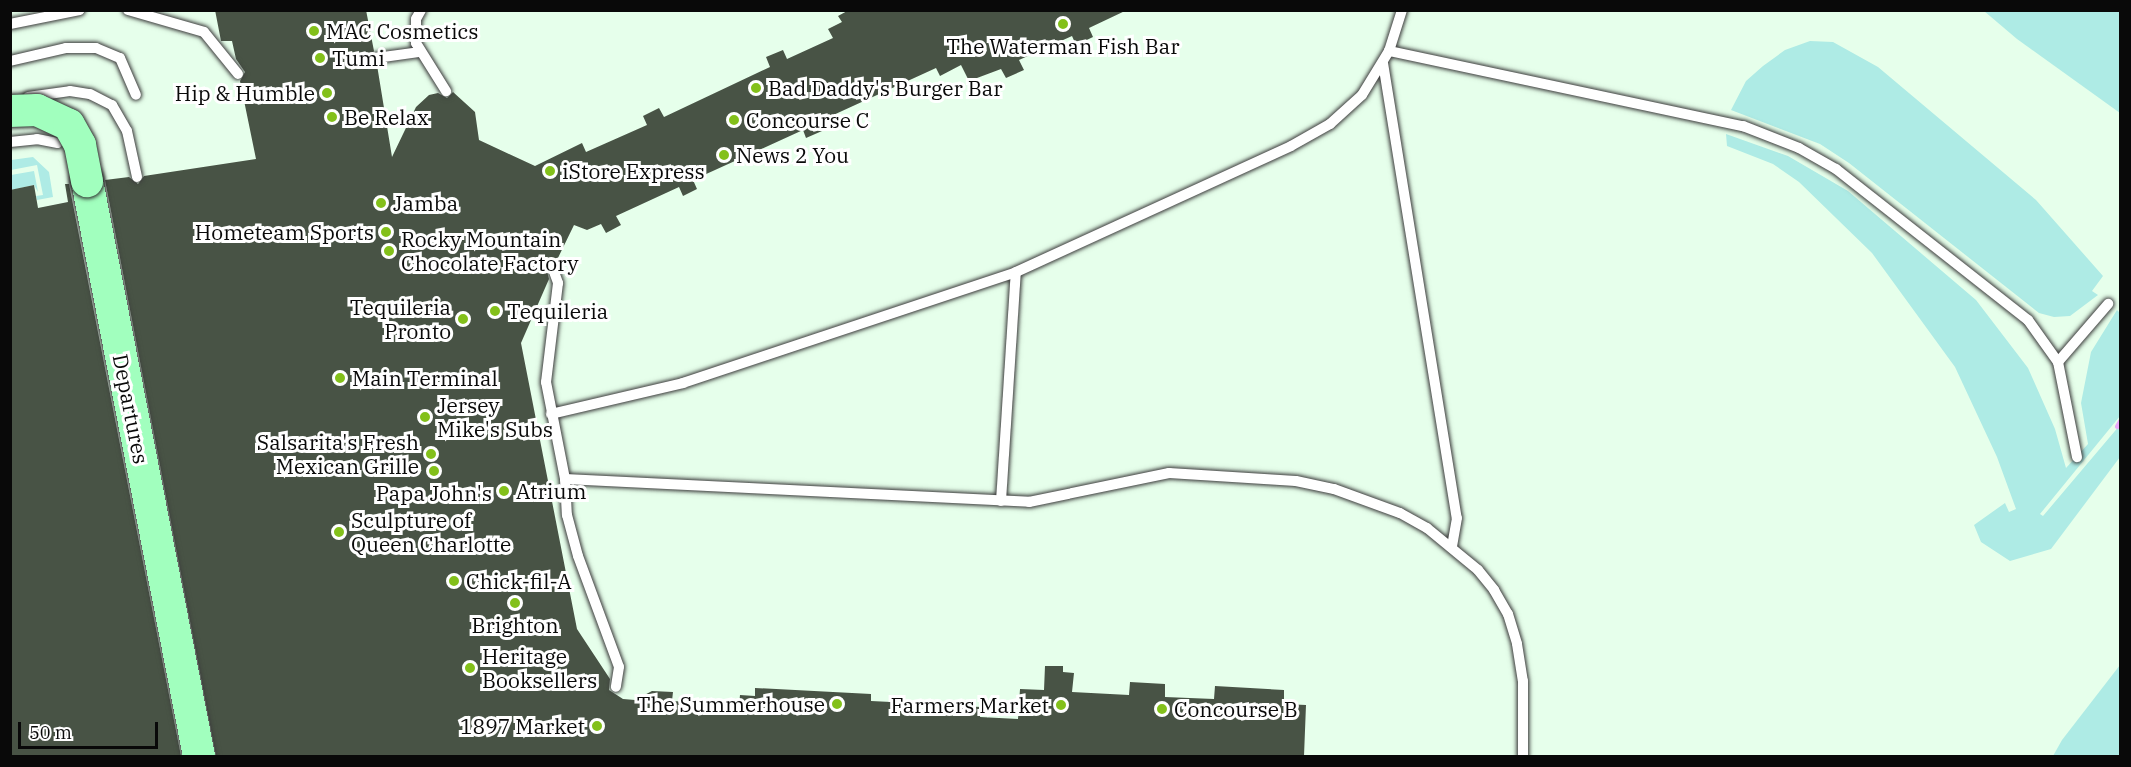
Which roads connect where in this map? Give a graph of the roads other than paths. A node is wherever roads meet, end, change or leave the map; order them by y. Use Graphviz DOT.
graph roads {
  1 [pos="80,10"];
  2 [pos="128,10"];
  3 [pos="420,10"];
  4 [pos="1402,10"];
  5 [pos="10,24"];
  6 [pos="1389,51"];
  7 [pos="419,52"];
  8 [pos="376,58"];
  9 [pos="10,61"];
  10 [pos="1383,63"];
  11 [pos="238,74"];
  12 [pos="446,91"];
  13 [pos="136,95"];
  14 [pos="10,101"];
  15 [pos="10,111"];
  16 [pos="10,142"];
  17 [pos="58,142"];
  18 [pos="137,177"];
  19 [pos="553,269"];
  20 [pos="1016,272"];
  21 [pos="2108,304"];
  22 [pos="2058,363"];
  23 [pos="551,414"];
  24 [pos="2077,457"];
  25 [pos="565,479"];
  26 [pos="1001,501"];
  27 [pos="1452,546"];
  28 [pos="616,687"];
  29 [pos="199,756"];
  30 [pos="1523,756"];
  1 -- 5 [label="lane"];
  2 -- 11 [label="lane"];
  3 -- 7 [label="lane"];
  4 -- 6 [label="lane"];
  6 -- 10 [label="lane"];
  6 -- 22 [label="lane"];
  7 -- 8 [label="lane"];
  7 -- 12 [label="lane"];
  9 -- 13 [label="lane"];
  10 -- 20 [label="lane"];
  10 -- 27 [label="lane"];
  14 -- 18 [label="lane"];
  15 -- 29 [label="main road, Departures, bridge"];
  16 -- 17 [label="lane"];
  19 -- 23 [label="lane"];
  20 -- 23 [label="lane"];
  20 -- 26 [label="lane"];
  21 -- 22 [label="lane"];
  22 -- 24 [label="lane"];
  23 -- 25 [label="lane"];
  25 -- 26 [label="lane"];
  25 -- 28 [label="lane"];
  26 -- 27 [label="lane"];
  27 -- 30 [label="lane"];
}
